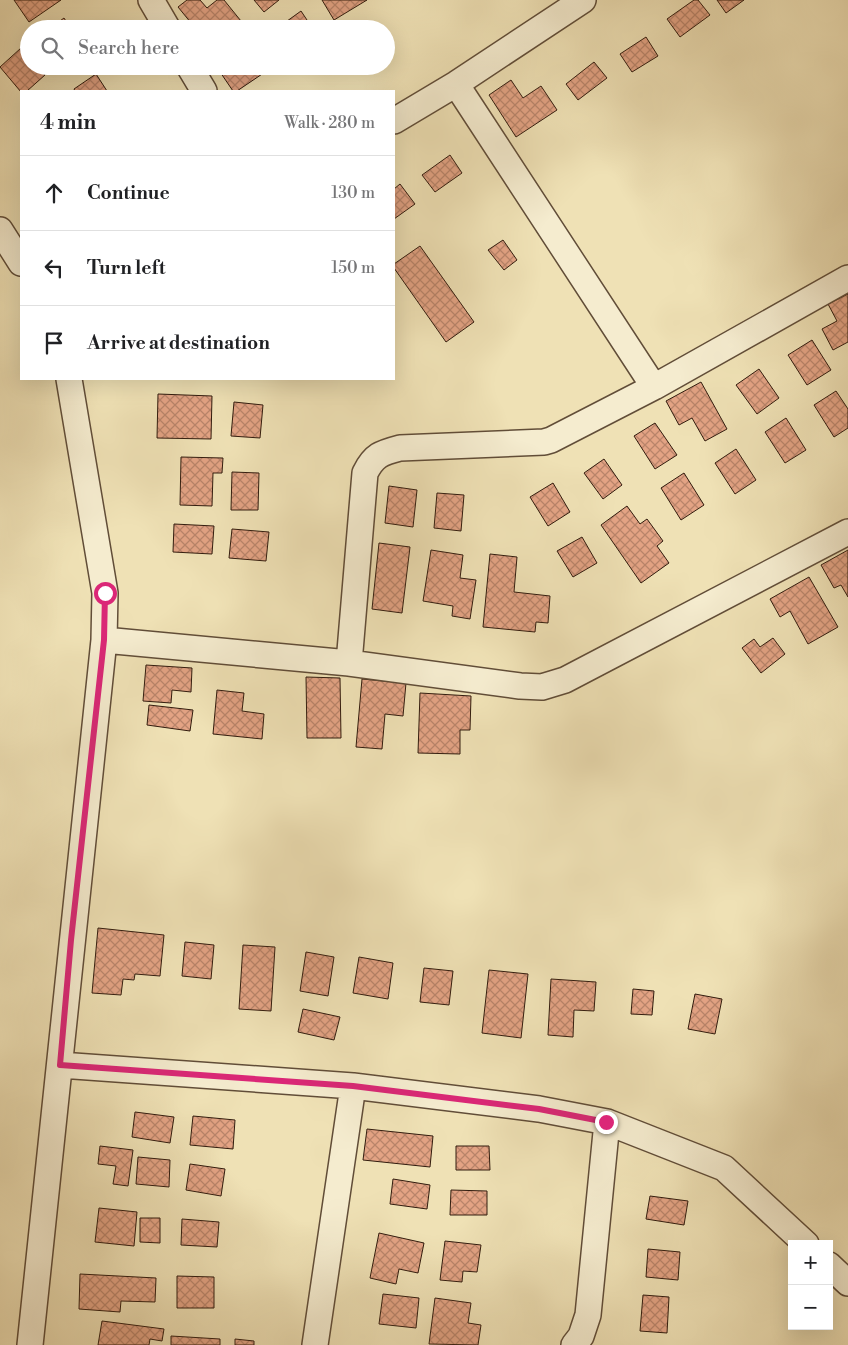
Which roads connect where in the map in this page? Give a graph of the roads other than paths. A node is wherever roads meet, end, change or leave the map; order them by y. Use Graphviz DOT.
graph roads {
  1 [pos="151,0"];
  2 [pos="583,0"];
  3 [pos="163,20"];
  4 [pos="194,75"];
  5 [pos="456,84"];
  6 [pos="203,90"];
  7 [pos="395,120"];
  8 [pos="0,230"];
  9 [pos="20,261"];
  10 [pos="848,278"];
  11 [pos="69,380"];
  12 [pos="654,387"];
  13 [pos="848,532"];
  14 [pos="104,640"];
  15 [pos="349,663"];
  16 [pos="60,1065"];
  17 [pos="353,1086"];
  18 [pos="606,1122"];
  19 [pos="802,1240"];
  20 [pos="833,1269"];
  21 [pos="848,1283"];
  22 [pos="30,1345"];
  23 [pos="315,1345"];
  24 [pos="574,1345"];
  1 -- 3 [label="street"];
  2 -- 5 [label="street"];
  4 -- 6 [label="street"];
  5 -- 7 [label="street"];
  5 -- 12 [label="street"];
  8 -- 9 [label="street"];
  10 -- 12 [label="street"];
  11 -- 14 [label="street"];
  12 -- 15 [label="street"];
  13 -- 15 [label="street"];
  14 -- 15 [label="street"];
  14 -- 16 [label="street"];
  16 -- 17 [label="street"];
  16 -- 22 [label="street"];
  17 -- 18 [label="street"];
  17 -- 23 [label="street"];
  18 -- 19 [label="street"];
  18 -- 24 [label="street"];
  20 -- 21 [label="street"];
}
